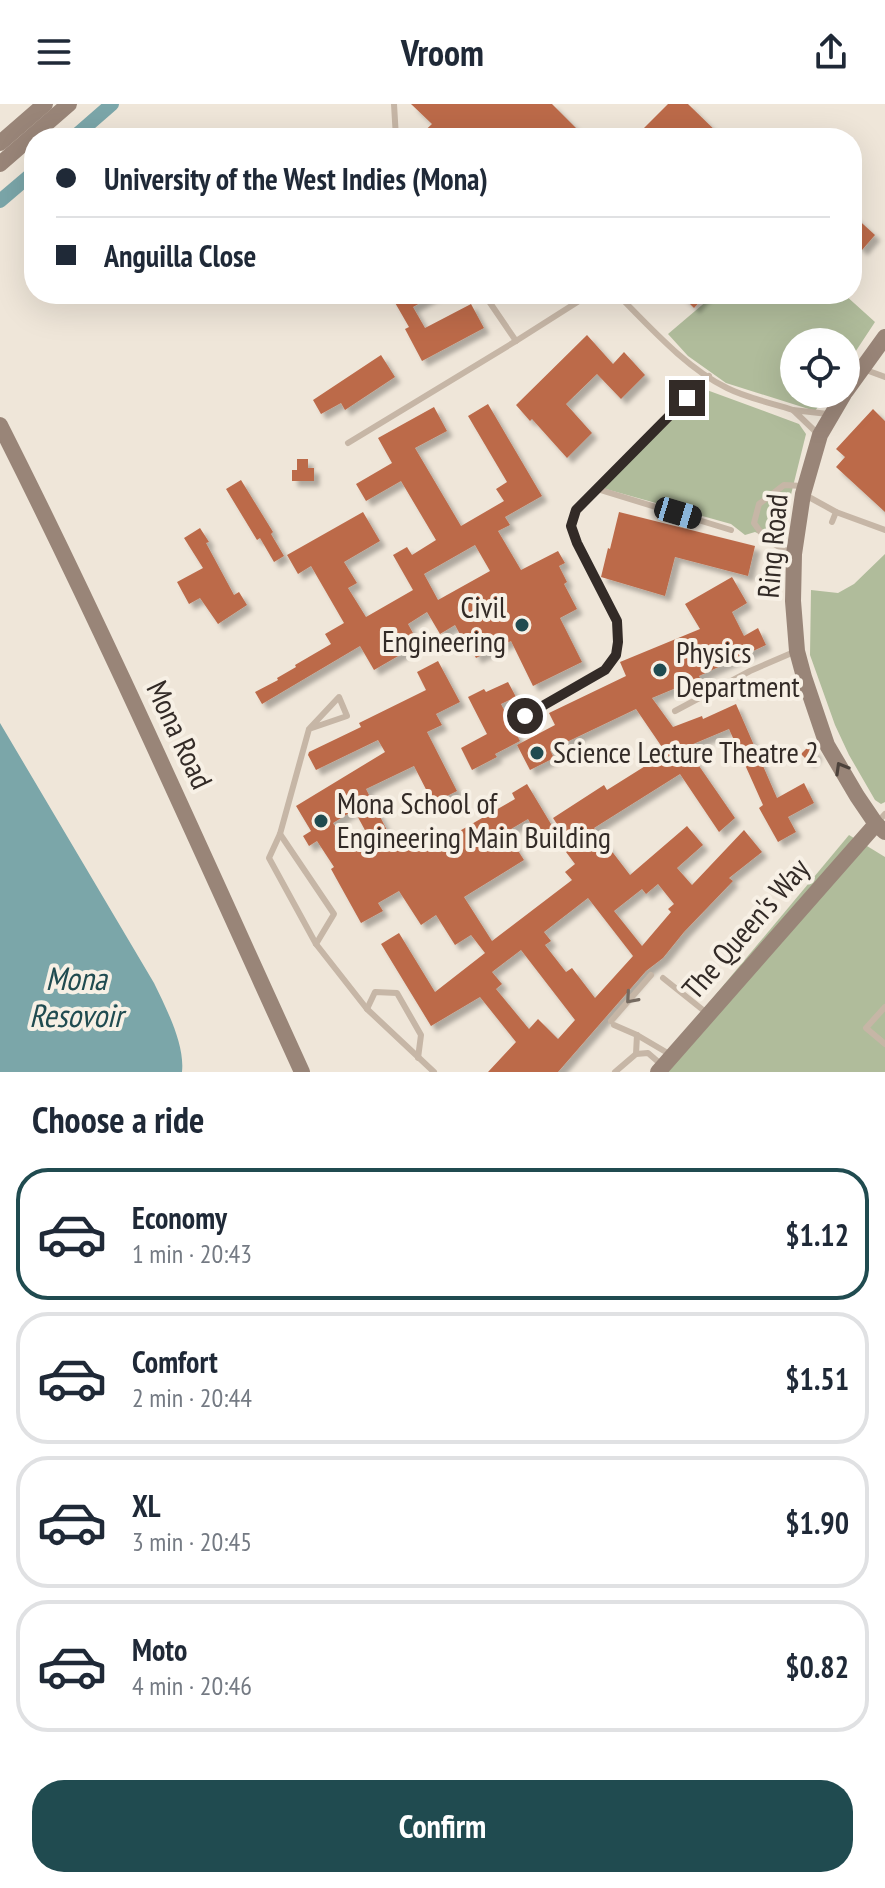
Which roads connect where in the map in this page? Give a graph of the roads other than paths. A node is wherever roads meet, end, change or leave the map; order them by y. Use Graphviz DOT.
graph roads {
  1 [pos="45,104"];
  2 [pos="69,104"];
  3 [pos="394,104"];
  4 [pos="41,128"];
  5 [pos="395,128"];
  6 [pos="0,143"];
  7 [pos="24,143"];
  8 [pos="0,164"];
  9 [pos="491,304"];
  10 [pos="574,304"];
  11 [pos="627,304"];
  12 [pos="885,337"];
  13 [pos="516,341"];
  14 [pos="861,368"];
  15 [pos="709,376"];
  16 [pos="885,377"];
  17 [pos="835,408"];
  18 [pos="793,410"];
  19 [pos="831,414"];
  20 [pos="0,425"];
  21 [pos="820,435"];
  22 [pos="348,443"];
  23 [pos="597,489"];
  24 [pos="804,490"];
  25 [pos="836,512"];
  26 [pos="832,522"];
  27 [pos="731,530"];
  28 [pos="885,530"];
  29 [pos="794,554"];
  30 [pos="797,651"];
  31 [pos="675,711"];
  32 [pos="525,716"];
  33 [pos="309,729"];
  34 [pos="882,823"];
  35 [pos="280,834"];
  36 [pos="316,944"];
  37 [pos="651,975"];
  38 [pos="663,978"];
  39 [pos="885,1007"];
  40 [pos="367,1009"];
  41 [pos="708,1014"];
  42 [pos="637,1035"];
  43 [pos="885,1044"];
  44 [pos="636,1054"];
  45 [pos="418,1058"];
  46 [pos="664,1065"];
  47 [pos="302,1072"];
  48 [pos="434,1072"];
  49 [pos="615,1072"];
  1 -- 6 [label="street"];
  2 -- 4 [label="street"];
  3 -- 5 [label="lane"];
  7 -- 8 [label="street"];
  9 -- 13 [label="lane"];
  10 -- 13 [label="lane"];
  11 -- 15 [label="lane"];
  12 -- 14 [label="street, Ring Road"];
  13 -- 22 [label="lane"];
  14 -- 16 [label="lane"];
  15 -- 18 [label="lane"];
  15 -- 23 [label="lane"];
  17 -- 19 [label="street, Ring Road"];
  18 -- 19 [label="lane"];
  18 -- 21 [label="lane"];
  19 -- 21 [label="street, Ring Road"];
  20 -- 47 [label="street, Mona Road"];
  21 -- 24 [label="street, Ring Road"];
  23 -- 27 [label="lane"];
  23 -- 32 [label="lane"];
  24 -- 25 [label="lane"];
  24 -- 29 [label="street, Ring Road"];
  24 -- 29 [label="lane"];
  25 -- 26 [label="lane"];
  25 -- 28 [label="lane"];
  29 -- 30 [label="street, Ring Road"];
  30 -- 31 [label="lane"];
  34 -- 30 [label="street, Ring Road, one-way"];
  33 -- 33 [label="lane"];
  33 -- 35 [label="lane"];
  34 -- 41 [label="street, The Queen's Way"];
  35 -- 36 [label="lane"];
  35 -- 36 [label="lane"];
  36 -- 40 [label="lane"];
  37 -- 42 [label="lane, one-way"];
  38 -- 41 [label="lane"];
  39 -- 43 [label="lane"];
  40 -- 45 [label="lane"];
  40 -- 45 [label="lane"];
  41 -- 46 [label="street, The Queen's Way"];
  42 -- 44 [label="lane"];
  42 -- 46 [label="lane"];
  44 -- 46 [label="lane"];
  44 -- 49 [label="lane"];
  45 -- 48 [label="lane"];
}
